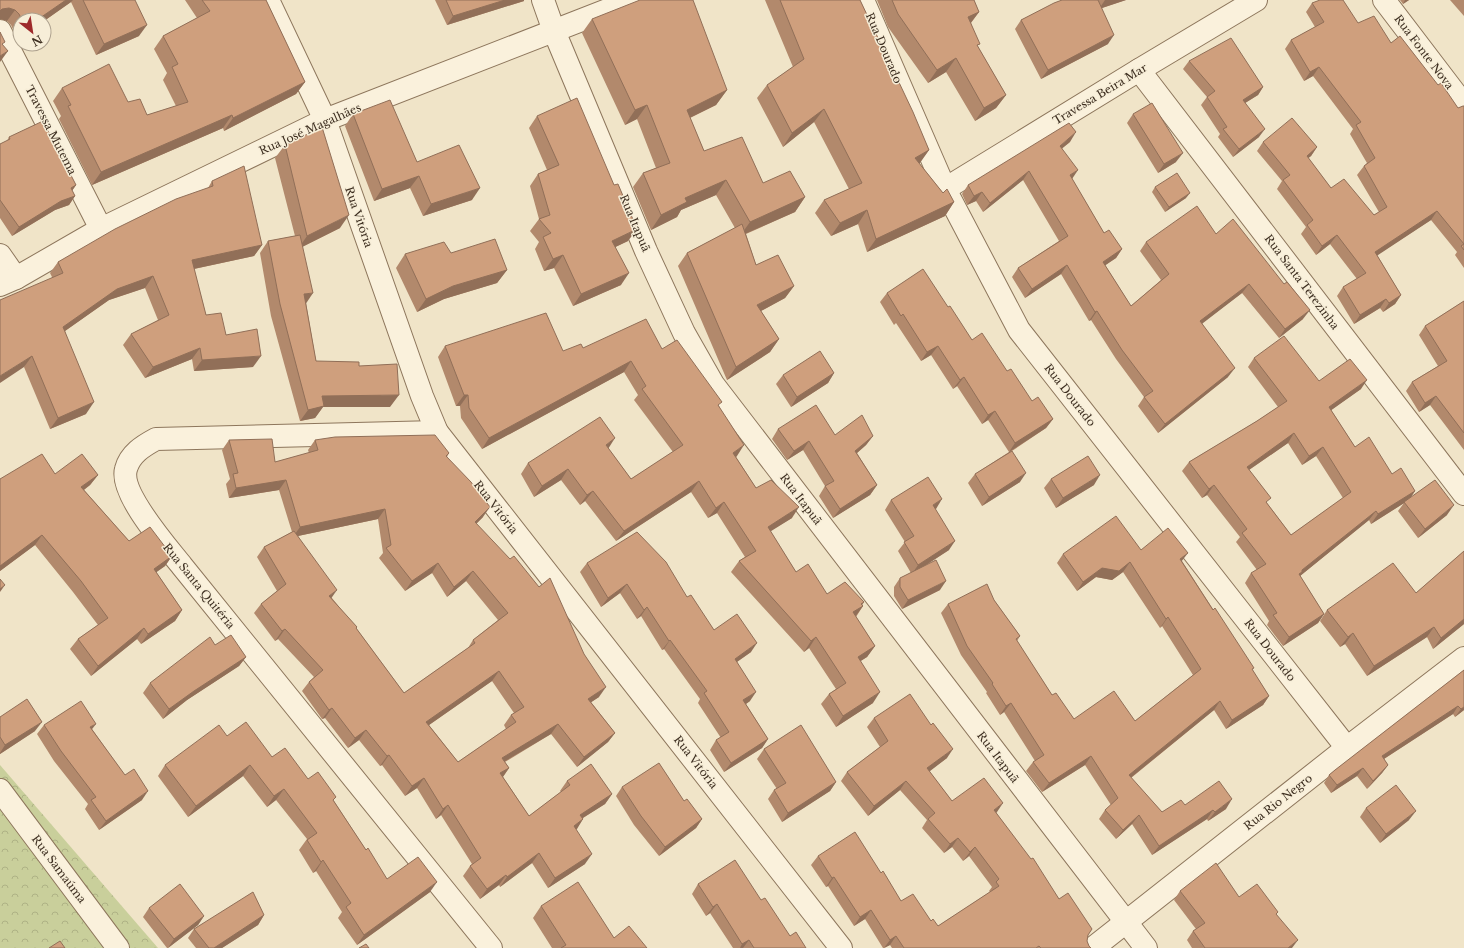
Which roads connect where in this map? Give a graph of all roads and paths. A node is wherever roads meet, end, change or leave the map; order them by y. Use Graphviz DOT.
graph roads {
  1 [pos="268,0"];
  2 [pos="543,0"];
  3 [pos="633,0"];
  4 [pos="863,0"];
  5 [pos="1256,0"];
  6 [pos="1384,0"];
  7 [pos="0,31"];
  8 [pos="554,31"];
  9 [pos="1139,70"];
  10 [pos="1464,105"];
  11 [pos="325,120"];
  12 [pos="945,189"];
  13 [pos="101,229"];
  14 [pos="0,255"];
  15 [pos="8,282"];
  16 [pos="437,432"];
  17 [pos="1464,494"];
  18 [pos="1464,658"];
  19 [pos="1347,748"];
  20 [pos="0,790"];
  21 [pos="1126,923"];
  22 [pos="118,948"];
  23 [pos="491,948"];
  24 [pos="841,948"];
  25 [pos="1093,948"];
  26 [pos="1146,948"];
  1 -- 11 [label="street, Rua Vitória"];
  2 -- 8 [label="street, Rua Itapuã"];
  3 -- 8 [label="street, Rua José Magalhães"];
  4 -- 12 [label="street, Rua Dourado"];
  5 -- 9 [label="street, Travessa Beira Mar"];
  6 -- 10 [label="street, Rua Fonte Nova"];
  7 -- 13 [label="street, Travessa Mutema"];
  8 -- 11 [label="street, Rua José Magalhães"];
  8 -- 21 [label="street, Rua Itapuã"];
  9 -- 12 [label="street, Travessa Beira Mar"];
  9 -- 17 [label="street, Rua Santa Terezinha"];
  11 -- 13 [label="street, Rua José Magalhães"];
  11 -- 16 [label="street, Rua Vitória"];
  12 -- 19 [label="street, Rua Dourado"];
  13 -- 15 [label="street, Rua José Magalhães"];
  14 -- 15 [label="street"];
  16 -- 23 [label="street, Rua Santa Quitéria"];
  16 -- 24 [label="street, Rua Vitória"];
  18 -- 19 [label="street, Rua Rio Negro"];
  19 -- 21 [label="street, Rua Rio Negro"];
  20 -- 22 [label="street, Rua Samaúma"];
  21 -- 25 [label="street, Rua Rio Negro"];
  21 -- 26 [label="street, Rua Itapuã"];
}
